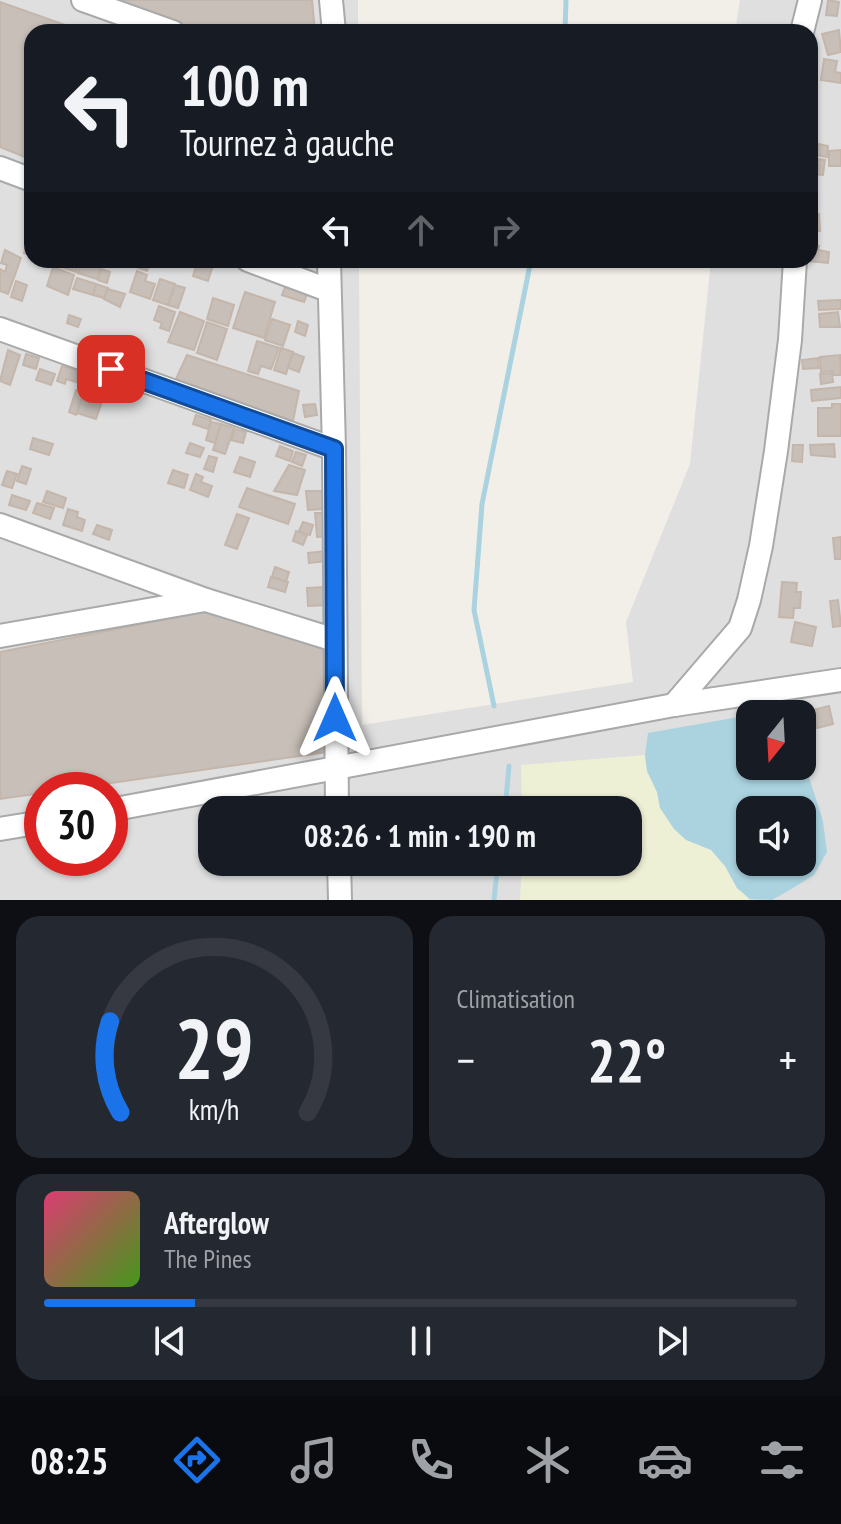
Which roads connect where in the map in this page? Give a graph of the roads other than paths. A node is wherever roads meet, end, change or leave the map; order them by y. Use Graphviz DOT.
graph roads {
  1 [pos="83,0"];
  2 [pos="331,0"];
  3 [pos="810,0"];
  4 [pos="150,24"];
  5 [pos="333,24"];
  6 [pos="804,24"];
  7 [pos="0,168"];
  8 [pos="24,177"];
  9 [pos="269,268"];
  10 [pos="329,268"];
  11 [pos="794,268"];
  12 [pos="328,290"];
  13 [pos="0,329"];
  14 [pos="334,449"];
  15 [pos="0,525"];
  16 [pos="206,600"];
  17 [pos="0,636"];
  18 [pos="335,640"];
  19 [pos="841,680"];
  20 [pos="674,705"];
  21 [pos="335,770"];
  22 [pos="336,796"];
  23 [pos="128,807"];
  24 [pos="24,825"];
  25 [pos="0,829"];
  26 [pos="339,876"];
  27 [pos="340,900"];
  1 -- 4 [label="street"];
  2 -- 5 [label="street"];
  3 -- 6 [label="street"];
  7 -- 8 [label="street"];
  9 -- 12 [label="street"];
  10 -- 12 [label="street"];
  11 -- 20 [label="street"];
  12 -- 14 [label="street"];
  13 -- 14 [label="street"];
  14 -- 18 [label="street"];
  15 -- 16 [label="street"];
  16 -- 17 [label="street"];
  16 -- 18 [label="street"];
  18 -- 21 [label="street"];
  19 -- 20 [label="street"];
  20 -- 21 [label="street"];
  21 -- 22 [label="street"];
  21 -- 23 [label="street"];
  24 -- 25 [label="street"];
  26 -- 27 [label="street"];
}
